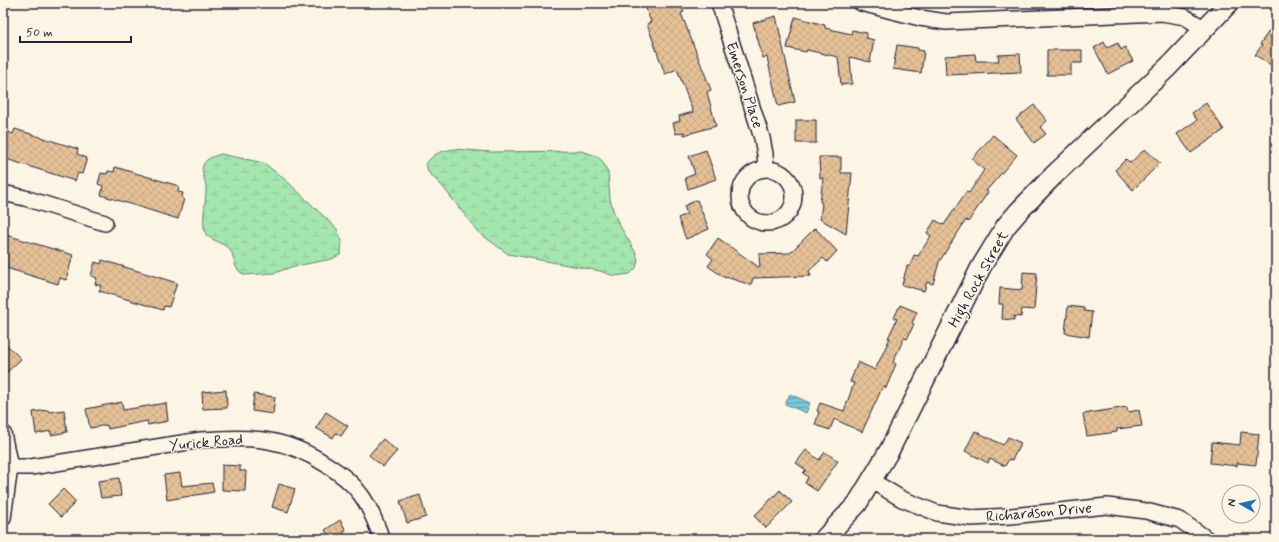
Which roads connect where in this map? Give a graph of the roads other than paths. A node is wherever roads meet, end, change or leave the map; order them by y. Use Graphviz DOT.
graph roads {
  1 [pos="719,3"];
  2 [pos="861,3"];
  3 [pos="1229,3"];
  4 [pos="1205,29"];
  5 [pos="766,169"];
  6 [pos="3,192"];
  7 [pos="105,223"];
  8 [pos="3,433"];
  9 [pos="10,467"];
  10 [pos="872,481"];
  11 [pos="3,518"];
  12 [pos="382,539"];
  13 [pos="824,539"];
  14 [pos="1207,539"];
  1 -- 5 [label="street, Emerson Place"];
  2 -- 4 [label="street"];
  3 -- 4 [label="street, High Rock Street"];
  4 -- 10 [label="street, High Rock Street"];
  6 -- 7 [label="street"];
  8 -- 9 [label="street"];
  9 -- 11 [label="street"];
  9 -- 12 [label="street, Yurick Road"];
  10 -- 13 [label="street, High Rock Street"];
  10 -- 14 [label="street, Richardson Drive"];
}
